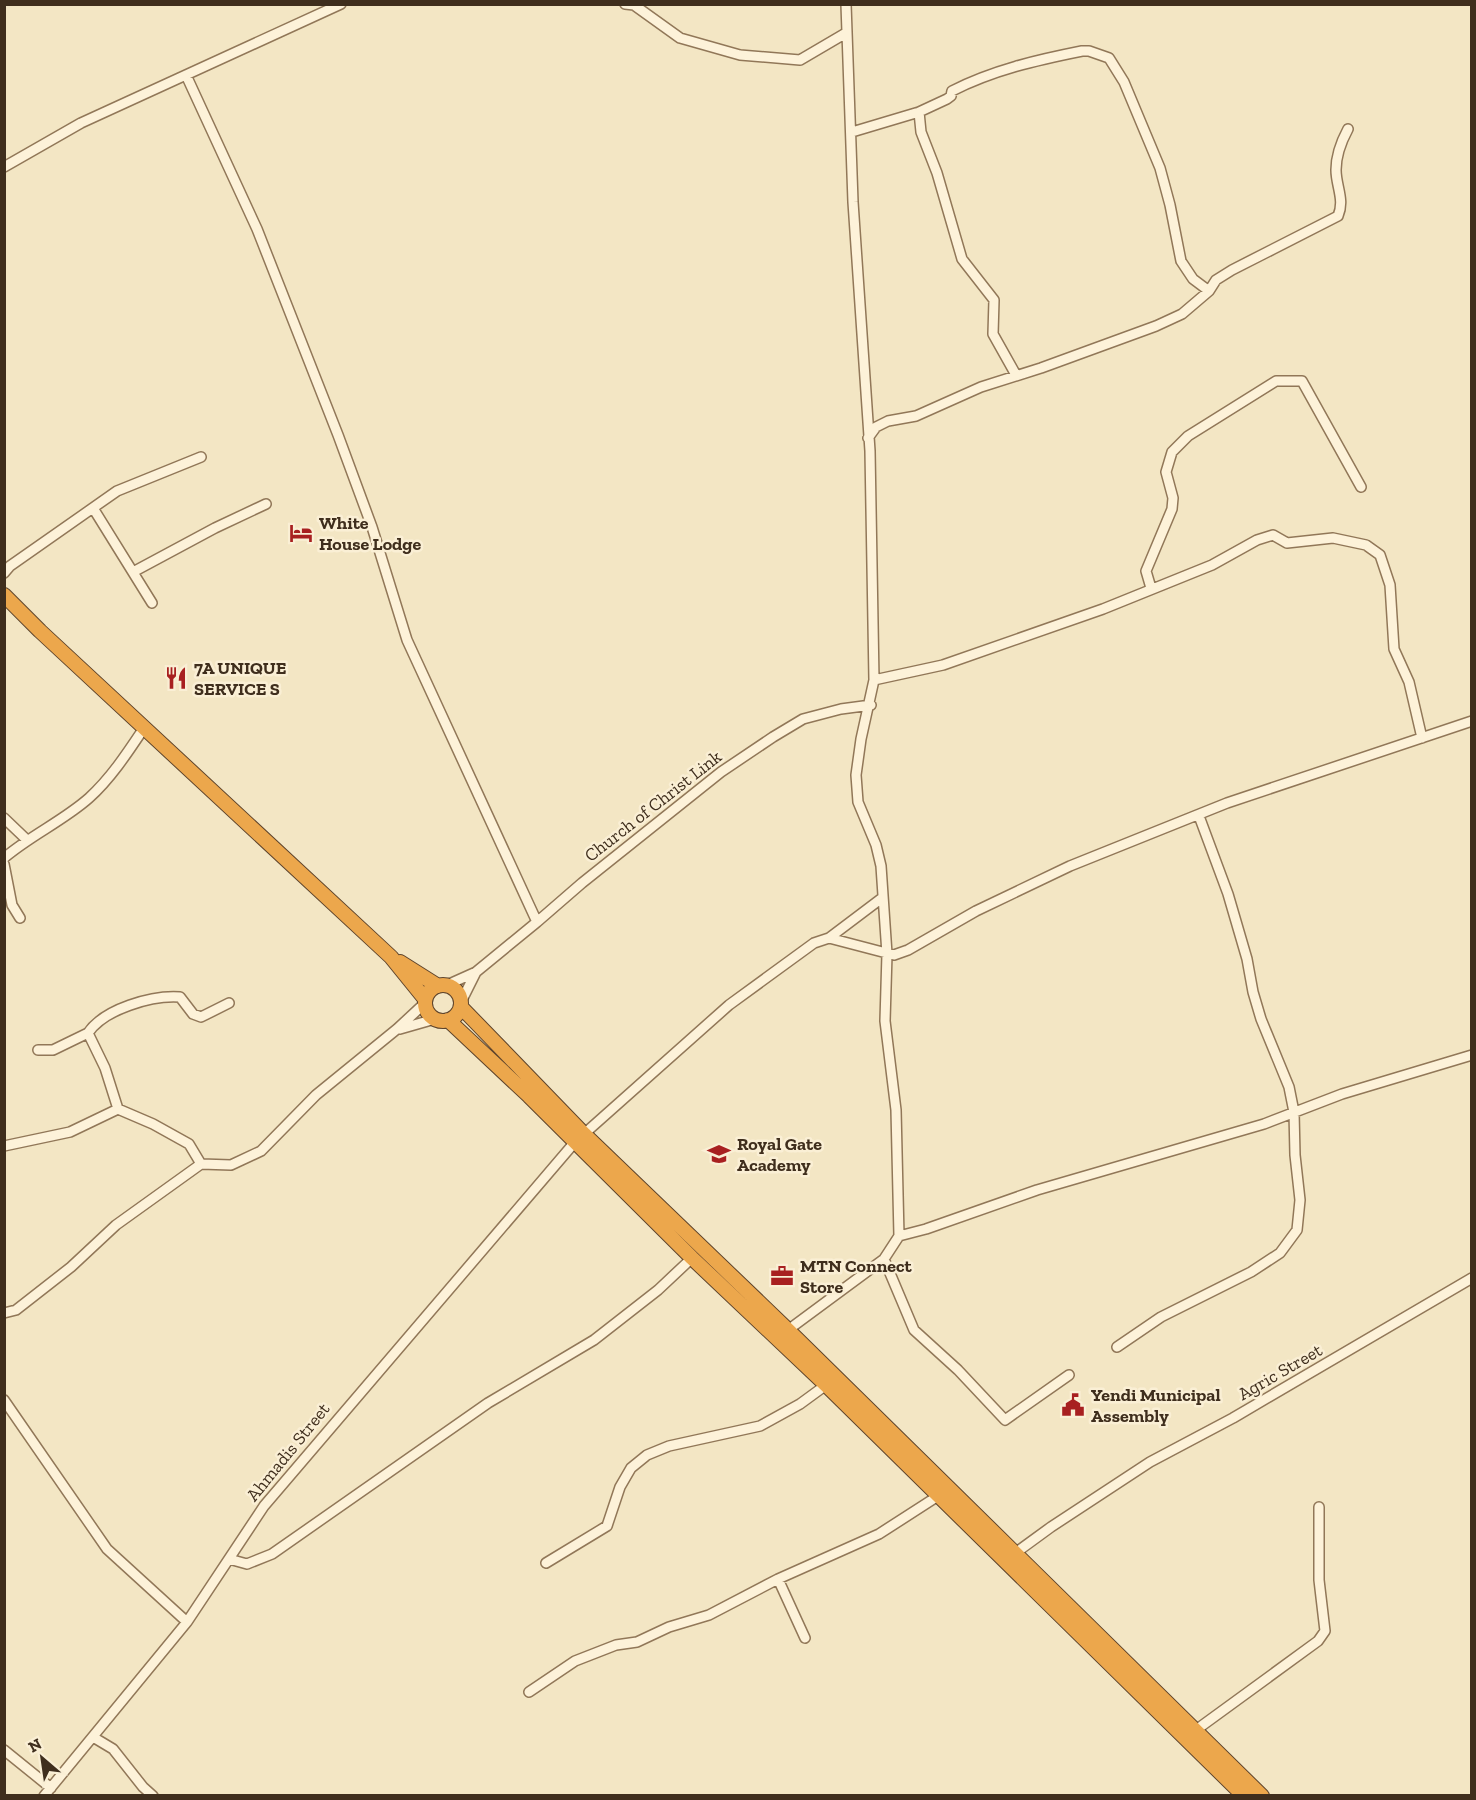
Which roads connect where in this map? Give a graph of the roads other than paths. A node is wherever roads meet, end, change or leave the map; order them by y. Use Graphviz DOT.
graph roads {
  1 [pos="341,4"];
  2 [pos="625,4"];
  3 [pos="846,4"];
  4 [pos="846,33"];
  5 [pos="186,75"];
  6 [pos="919,112"];
  7 [pos="1348,129"];
  8 [pos="852,132"];
  9 [pos="4,167"];
  10 [pos="1209,291"];
  11 [pos="1016,375"];
  12 [pos="868,438"];
  13 [pos="201,457"];
  14 [pos="1361,487"];
  15 [pos="266,504"];
  16 [pos="93,508"];
  17 [pos="133,572"];
  18 [pos="4,573"];
  19 [pos="1151,588"];
  20 [pos="4,595"];
  21 [pos="152,603"];
  22 [pos="874,680"];
  23 [pos="870,705"];
  24 [pos="1472,721"];
  25 [pos="144,728"];
  26 [pos="1422,738"];
  27 [pos="1198,816"];
  28 [pos="4,818"];
  29 [pos="27,840"];
  30 [pos="4,858"];
  31 [pos="4,864"];
  32 [pos="882,898"];
  33 [pos="20,918"];
  34 [pos="537,922"];
  35 [pos="829,938"];
  36 [pos="887,954"];
  37 [pos="391,957"];
  38 [pos="476,972"];
  39 [pos="442,985"];
  40 [pos="425,1001"];
  41 [pos="229,1003"];
  42 [pos="461,1004"];
  43 [pos="442,1019"];
  44 [pos="397,1029"];
  45 [pos="88,1033"];
  46 [pos="38,1050"];
  47 [pos="1472,1055"];
  48 [pos="118,1108"];
  49 [pos="1294,1112"];
  50 [pos="579,1138"];
  51 [pos="4,1146"];
  52 [pos="201,1164"];
  53 [pos="899,1236"];
  54 [pos="692,1258"];
  55 [pos="884,1259"];
  56 [pos="1472,1278"];
  57 [pos="4,1313"];
  58 [pos="788,1330"];
  59 [pos="1117,1347"];
  60 [pos="1069,1375"];
  61 [pos="826,1385"];
  62 [pos="4,1400"];
  63 [pos="938,1496"];
  64 [pos="1319,1507"];
  65 [pos="1010,1558"];
  66 [pos="229,1559"];
  67 [pos="546,1563"];
  68 [pos="778,1579"];
  69 [pos="187,1622"];
  70 [pos="805,1638"];
  71 [pos="529,1692"];
  72 [pos="1196,1730"];
  73 [pos="93,1737"];
  74 [pos="4,1750"];
  75 [pos="48,1792"];
  76 [pos="153,1796"];
  77 [pos="1244,1796"];
  78 [pos="1262,1796"];
  1 -- 5 [label="street"];
  2 -- 4 [label="street"];
  3 -- 4 [label="street"];
  4 -- 8 [label="street"];
  5 -- 9 [label="street"];
  5 -- 34 [label="street"];
  6 -- 8 [label="street"];
  6 -- 10 [label="street"];
  6 -- 11 [label="street"];
  7 -- 10 [label="street"];
  8 -- 12 [label="street"];
  10 -- 11 [label="street"];
  11 -- 12 [label="street"];
  12 -- 22 [label="street"];
  13 -- 16 [label="street"];
  14 -- 19 [label="street"];
  15 -- 17 [label="street"];
  16 -- 17 [label="street"];
  16 -- 18 [label="street"];
  17 -- 21 [label="street"];
  19 -- 22 [label="street"];
  19 -- 26 [label="street"];
  20 -- 25 [label="highway"];
  22 -- 23 [label="street"];
  23 -- 32 [label="street"];
  23 -- 34 [label="street, Church of Christ Link"];
  24 -- 26 [label="street"];
  25 -- 29 [label="street"];
  25 -- 37 [label="highway"];
  26 -- 27 [label="street"];
  27 -- 36 [label="street"];
  27 -- 49 [label="street"];
  28 -- 29 [label="street"];
  29 -- 30 [label="street"];
  31 -- 33 [label="street"];
  32 -- 35 [label="street, Ahmadis Street"];
  32 -- 36 [label="street"];
  34 -- 38 [label="street, Church of Christ Link"];
  35 -- 36 [label="street"];
  35 -- 50 [label="street, Ahmadis Street"];
  36 -- 53 [label="street"];
  37 -- 39 [label="highway"];
  37 -- 40 [label="highway"];
  38 -- 39 [label="street, Church of Christ Link"];
  38 -- 42 [label="street, Church of Christ Link"];
  39 -- 40 [label="highway"];
  39 -- 42 [label="highway"];
  40 -- 43 [label="highway"];
  40 -- 44 [label="street"];
  41 -- 45 [label="street"];
  42 -- 43 [label="highway"];
  42 -- 50 [label="highway"];
  43 -- 44 [label="street"];
  43 -- 50 [label="highway"];
  44 -- 52 [label="street"];
  45 -- 46 [label="street"];
  45 -- 48 [label="street"];
  47 -- 49 [label="street"];
  48 -- 51 [label="street"];
  48 -- 52 [label="street"];
  49 -- 53 [label="street"];
  49 -- 59 [label="street"];
  50 -- 54 [label="highway"];
  50 -- 58 [label="highway"];
  50 -- 66 [label="street, Ahmadis Street"];
  52 -- 57 [label="street"];
  53 -- 55 [label="street"];
  54 -- 61 [label="highway"];
  54 -- 66 [label="street"];
  55 -- 58 [label="street"];
  55 -- 60 [label="street"];
  56 -- 65 [label="street, Agric Street"];
  58 -- 65 [label="highway"];
  61 -- 63 [label="highway"];
  61 -- 67 [label="street"];
  62 -- 69 [label="street"];
  63 -- 65 [label="highway"];
  63 -- 68 [label="street"];
  64 -- 72 [label="street"];
  65 -- 72 [label="highway"];
  65 -- 77 [label="highway"];
  66 -- 69 [label="street, Ahmadis Street"];
  68 -- 70 [label="street"];
  68 -- 71 [label="street"];
  69 -- 73 [label="street, Ahmadis Street"];
  72 -- 78 [label="highway"];
  73 -- 75 [label="street, Ahmadis Street"];
  73 -- 76 [label="street"];
  74 -- 75 [label="street"];
}
